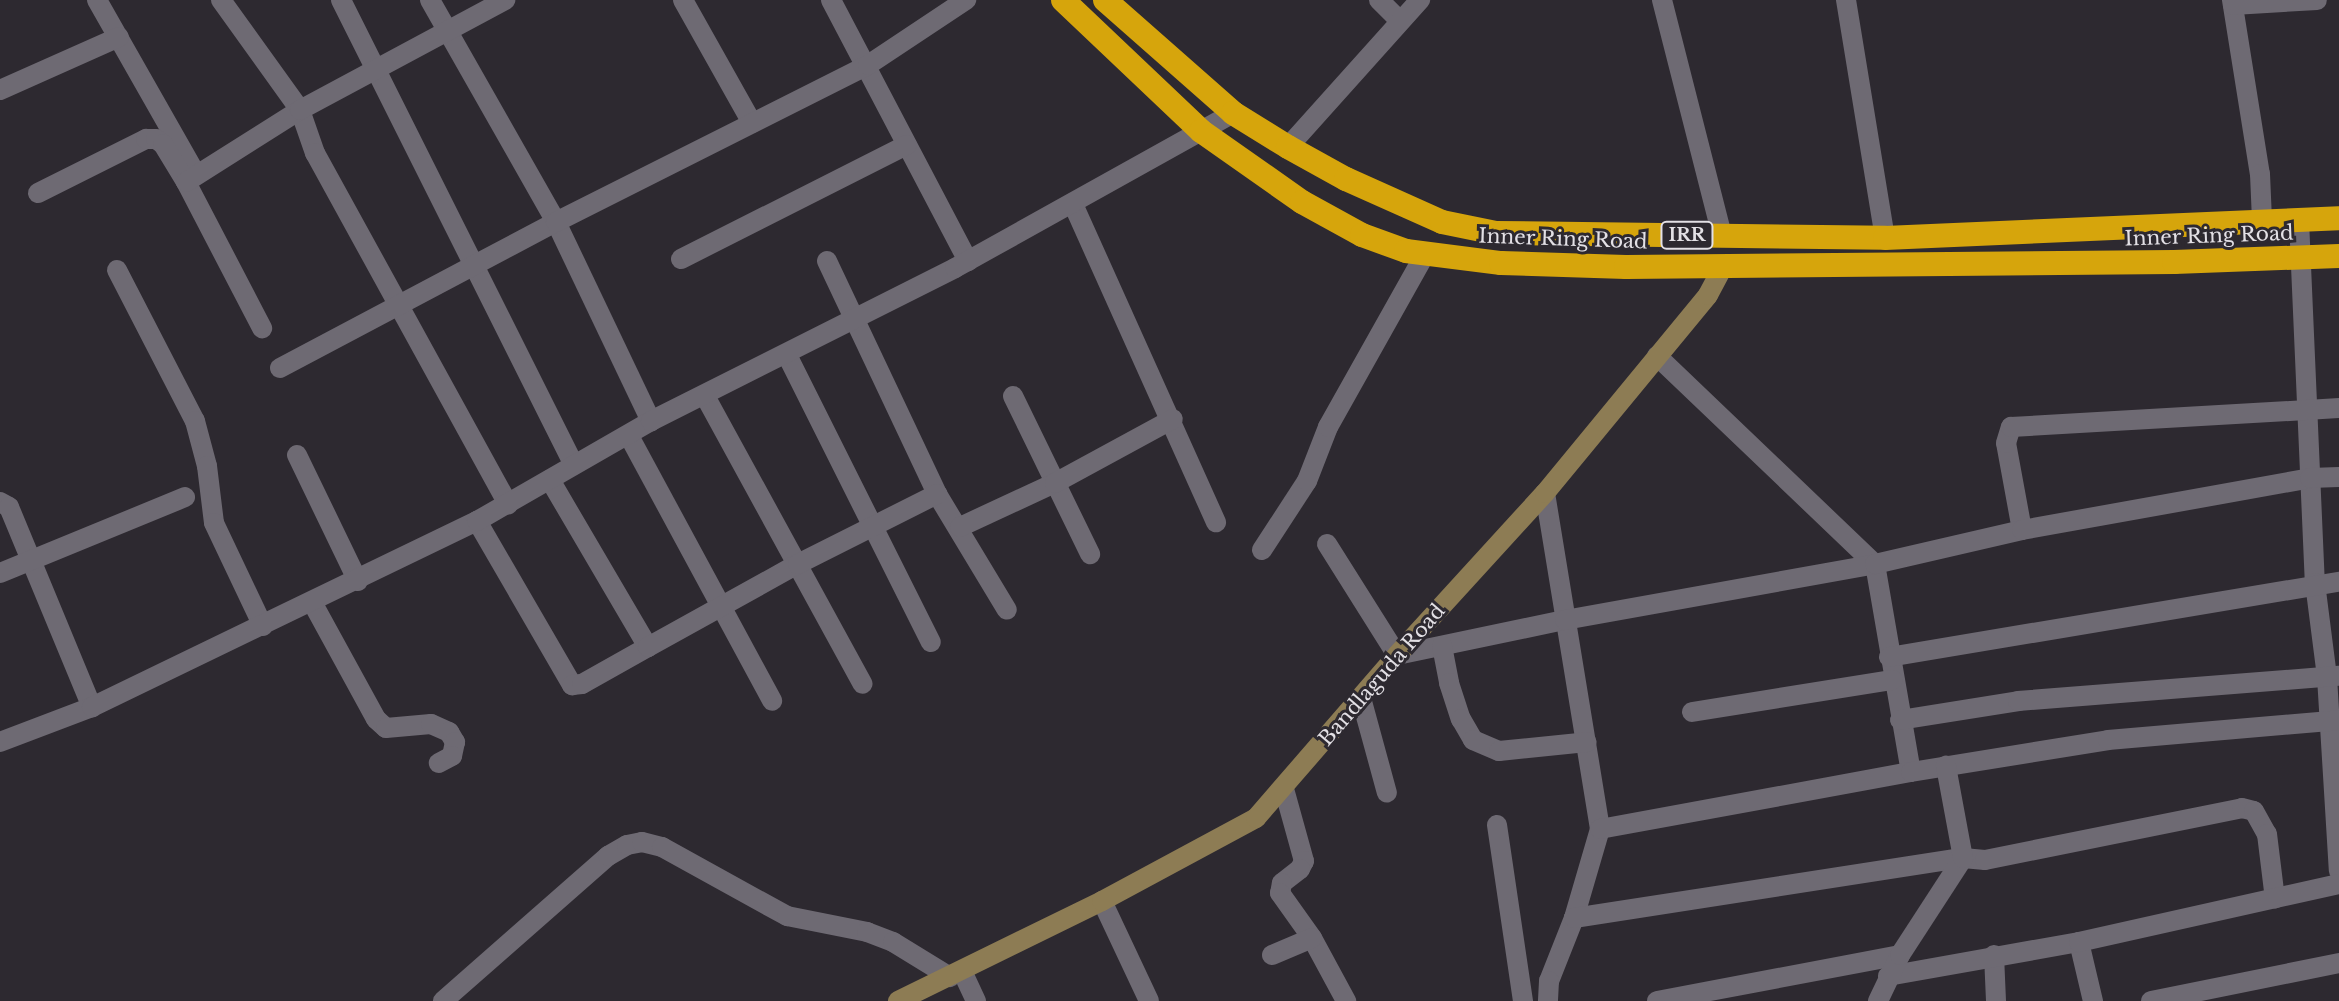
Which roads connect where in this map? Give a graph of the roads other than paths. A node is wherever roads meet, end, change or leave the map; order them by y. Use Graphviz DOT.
graph roads {
  1 [pos="97,0"];
  2 [pos="221,0"];
  3 [pos="341,0"];
  4 [pos="430,0"];
  5 [pos="505,0"];
  6 [pos="683,0"];
  7 [pos="831,0"];
  8 [pos="966,0"];
  9 [pos="1063,0"];
  10 [pos="1105,0"];
  11 [pos="1379,0"];
  12 [pos="1420,0"];
  13 [pos="1662,0"];
  14 [pos="1846,0"];
  15 [pos="2317,0"];
  16 [pos="2233,2"];
  17 [pos="1399,20"];
  18 [pos="445,29"];
  19 [pos="119,37"];
  20 [pos="868,65"];
  21 [pos="378,67"];
  22 [pos="0,90"];
  23 [pos="300,110"];
  24 [pos="1233,113"];
  25 [pos="752,123"];
  26 [pos="1201,131"];
  27 [pos="907,145"];
  28 [pos="1288,147"];
  29 [pos="191,179"];
  30 [pos="38,193"];
  31 [pos="1073,204"];
  32 [pos="2339,218"];
  33 [pos="2262,219"];
  34 [pos="2299,220"];
  35 [pos="556,222"];
  36 [pos="1722,235"];
  37 [pos="1885,238"];
  38 [pos="1425,254"];
  39 [pos="2339,256"];
  40 [pos="2301,258"];
  41 [pos="681,259"];
  42 [pos="827,261"];
  43 [pos="968,261"];
  44 [pos="476,265"];
  45 [pos="1724,265"];
  46 [pos="117,270"];
  47 [pos="399,305"];
  48 [pos="853,321"];
  49 [pos="262,328"];
  50 [pos="787,355"];
  51 [pos="1657,356"];
  52 [pos="280,368"];
  53 [pos="705,396"];
  54 [pos="1013,396"];
  55 [pos="2339,408"];
  56 [pos="2305,410"];
  57 [pos="1173,419"];
  58 [pos="651,421"];
  59 [pos="629,436"];
  60 [pos="297,455"];
  61 [pos="574,465"];
  62 [pos="2339,477"];
  63 [pos="2310,478"];
  64 [pos="550,480"];
  65 [pos="1055,483"];
  66 [pos="1545,493"];
  67 [pos="937,494"];
  68 [pos="185,497"];
  69 [pos="0,502"];
  70 [pos="508,504"];
  71 [pos="477,521"];
  72 [pos="1216,522"];
  73 [pos="960,527"];
  74 [pos="873,528"];
  75 [pos="2022,530"];
  76 [pos="1327,544"];
  77 [pos="1262,550"];
  78 [pos="1090,554"];
  79 [pos="31,560"];
  80 [pos="798,564"];
  81 [pos="1875,564"];
  82 [pos="0,573"];
  83 [pos="358,581"];
  84 [pos="2339,582"];
  85 [pos="2315,583"];
  86 [pos="312,602"];
  87 [pos="720,608"];
  88 [pos="1007,610"];
  89 [pos="1565,620"];
  90 [pos="263,626"];
  91 [pos="931,642"];
  92 [pos="1442,646"];
  93 [pos="648,647"];
  94 [pos="1397,655"];
  95 [pos="1889,657"];
  96 [pos="2333,676"];
  97 [pos="1892,680"];
  98 [pos="863,684"];
  99 [pos="1361,698"];
  100 [pos="772,701"];
  101 [pos="92,707"];
  102 [pos="1692,712"];
  103 [pos="1900,720"];
  104 [pos="2335,720"];
  105 [pos="0,742"];
  106 [pos="1587,742"];
  107 [pos="439,763"];
  108 [pos="1946,766"];
  109 [pos="1911,772"];
  110 [pos="1284,789"];
  111 [pos="1387,793"];
  112 [pos="1497,825"];
  113 [pos="1600,829"];
  114 [pos="1963,858"];
  115 [pos="2339,871"];
  116 [pos="2339,884"];
  117 [pos="2275,899"];
  118 [pos="1102,901"];
  119 [pos="1574,918"];
  120 [pos="1312,938"];
  121 [pos="2079,942"];
  122 [pos="1272,955"];
  123 [pos="1900,955"];
  124 [pos="1994,955"];
  125 [pos="2339,963"];
  126 [pos="956,974"];
  127 [pos="1888,976"];
  128 [pos="2161,1000"];
  129 [pos="443,1001"];
  130 [pos="898,1001"];
  131 [pos="976,1001"];
  132 [pos="1149,1001"];
  133 [pos="1346,1001"];
  134 [pos="1523,1001"];
  135 [pos="1548,1001"];
  136 [pos="1657,1001"];
  137 [pos="1878,1001"];
  138 [pos="1996,1001"];
  139 [pos="2093,1001"];
  1 -- 19 [label="street"];
  2 -- 23 [label="street"];
  3 -- 21 [label="street"];
  4 -- 18 [label="street"];
  5 -- 18 [label="street"];
  6 -- 25 [label="street"];
  7 -- 20 [label="street"];
  8 -- 20 [label="street"];
  9 -- 26 [label="highway, Inner Ring Road / IRR"];
  10 -- 24 [label="highway, Inner Ring Road / IRR"];
  11 -- 17 [label="street"];
  12 -- 17 [label="street"];
  13 -- 36 [label="street"];
  14 -- 37 [label="street"];
  15 -- 16 [label="street"];
  16 -- 33 [label="street"];
  17 -- 28 [label="street"];
  18 -- 21 [label="street"];
  18 -- 35 [label="street"];
  19 -- 22 [label="street"];
  19 -- 29 [label="street"];
  20 -- 25 [label="street"];
  20 -- 27 [label="street"];
  21 -- 23 [label="street"];
  21 -- 44 [label="street"];
  23 -- 29 [label="street"];
  23 -- 47 [label="street"];
  24 -- 26 [label="street"];
  24 -- 28 [label="highway, Inner Ring Road / IRR"];
  25 -- 35 [label="street"];
  26 -- 31 [label="street"];
  26 -- 38 [label="highway, Inner Ring Road / IRR"];
  27 -- 41 [label="street"];
  27 -- 43 [label="street"];
  28 -- 36 [label="highway, Inner Ring Road / IRR"];
  29 -- 30 [label="street"];
  29 -- 49 [label="street"];
  31 -- 43 [label="street"];
  31 -- 57 [label="street"];
  32 -- 34 [label="highway, Inner Ring Road / IRR"];
  33 -- 34 [label="highway, Inner Ring Road / IRR"];
  33 -- 37 [label="highway, Inner Ring Road / IRR"];
  34 -- 40 [label="street"];
  35 -- 44 [label="street"];
  35 -- 58 [label="street"];
  36 -- 37 [label="highway, Inner Ring Road / IRR"];
  38 -- 45 [label="highway, Inner Ring Road / IRR"];
  38 -- 77 [label="street"];
  39 -- 40 [label="highway, Inner Ring Road / IRR"];
  40 -- 45 [label="highway, Inner Ring Road / IRR"];
  40 -- 56 [label="street"];
  42 -- 48 [label="street"];
  43 -- 48 [label="street"];
  44 -- 47 [label="street"];
  44 -- 61 [label="street"];
  45 -- 51 [label="street, Bandlaguda Road"];
  46 -- 90 [label="street"];
  47 -- 52 [label="street"];
  47 -- 70 [label="street"];
  48 -- 50 [label="street"];
  48 -- 67 [label="street"];
  50 -- 53 [label="street"];
  50 -- 74 [label="street"];
  51 -- 66 [label="street, Bandlaguda Road"];
  51 -- 81 [label="street"];
  53 -- 58 [label="street"];
  53 -- 80 [label="street"];
  54 -- 65 [label="street"];
  55 -- 56 [label="street"];
  56 -- 63 [label="street"];
  56 -- 75 [label="street"];
  57 -- 65 [label="street"];
  57 -- 72 [label="street"];
  58 -- 59 [label="street"];
  59 -- 61 [label="street"];
  59 -- 87 [label="street"];
  60 -- 83 [label="street"];
  61 -- 64 [label="street"];
  62 -- 63 [label="street"];
  63 -- 75 [label="street"];
  63 -- 85 [label="street"];
  64 -- 70 [label="street"];
  64 -- 93 [label="street"];
  65 -- 73 [label="street"];
  65 -- 78 [label="street"];
  66 -- 89 [label="street"];
  66 -- 94 [label="street, Bandlaguda Road"];
  67 -- 73 [label="street"];
  67 -- 74 [label="street"];
  68 -- 79 [label="street"];
  69 -- 79 [label="street"];
  70 -- 71 [label="street"];
  71 -- 83 [label="street"];
  71 -- 93 [label="street"];
  73 -- 88 [label="street"];
  74 -- 80 [label="street"];
  74 -- 91 [label="street"];
  75 -- 81 [label="street"];
  76 -- 94 [label="street"];
  79 -- 82 [label="street"];
  79 -- 101 [label="street"];
  80 -- 87 [label="street"];
  80 -- 98 [label="street"];
  81 -- 89 [label="street"];
  81 -- 95 [label="street"];
  83 -- 86 [label="street"];
  84 -- 85 [label="street"];
  85 -- 95 [label="street"];
  85 -- 96 [label="street"];
  86 -- 90 [label="street"];
  86 -- 107 [label="street"];
  87 -- 93 [label="street"];
  87 -- 100 [label="street"];
  89 -- 92 [label="street"];
  89 -- 106 [label="street"];
  90 -- 101 [label="street"];
  92 -- 94 [label="street"];
  92 -- 106 [label="street"];
  94 -- 99 [label="street, Bandlaguda Road"];
  95 -- 97 [label="street"];
  96 -- 103 [label="street"];
  96 -- 104 [label="street"];
  97 -- 102 [label="street"];
  97 -- 103 [label="street"];
  99 -- 110 [label="street, Bandlaguda Road"];
  99 -- 111 [label="street"];
  101 -- 105 [label="street"];
  103 -- 109 [label="street"];
  104 -- 108 [label="street"];
  104 -- 115 [label="street"];
  106 -- 113 [label="street"];
  108 -- 109 [label="street"];
  108 -- 114 [label="street"];
  109 -- 113 [label="street"];
  110 -- 118 [label="street, Bandlaguda Road"];
  110 -- 120 [label="street"];
  112 -- 134 [label="street"];
  113 -- 119 [label="street"];
  114 -- 117 [label="street"];
  114 -- 119 [label="street"];
  114 -- 123 [label="street"];
  116 -- 117 [label="street"];
  117 -- 121 [label="street"];
  118 -- 126 [label="street, Bandlaguda Road"];
  118 -- 132 [label="street"];
  119 -- 135 [label="street"];
  120 -- 122 [label="street"];
  120 -- 133 [label="street"];
  121 -- 124 [label="street"];
  121 -- 139 [label="street"];
  123 -- 127 [label="street"];
  123 -- 136 [label="street"];
  124 -- 127 [label="street"];
  124 -- 138 [label="street"];
  125 -- 128 [label="street"];
  126 -- 129 [label="street"];
  126 -- 130 [label="street, Bandlaguda Road"];
  126 -- 131 [label="street"];
  127 -- 137 [label="street"];
}
